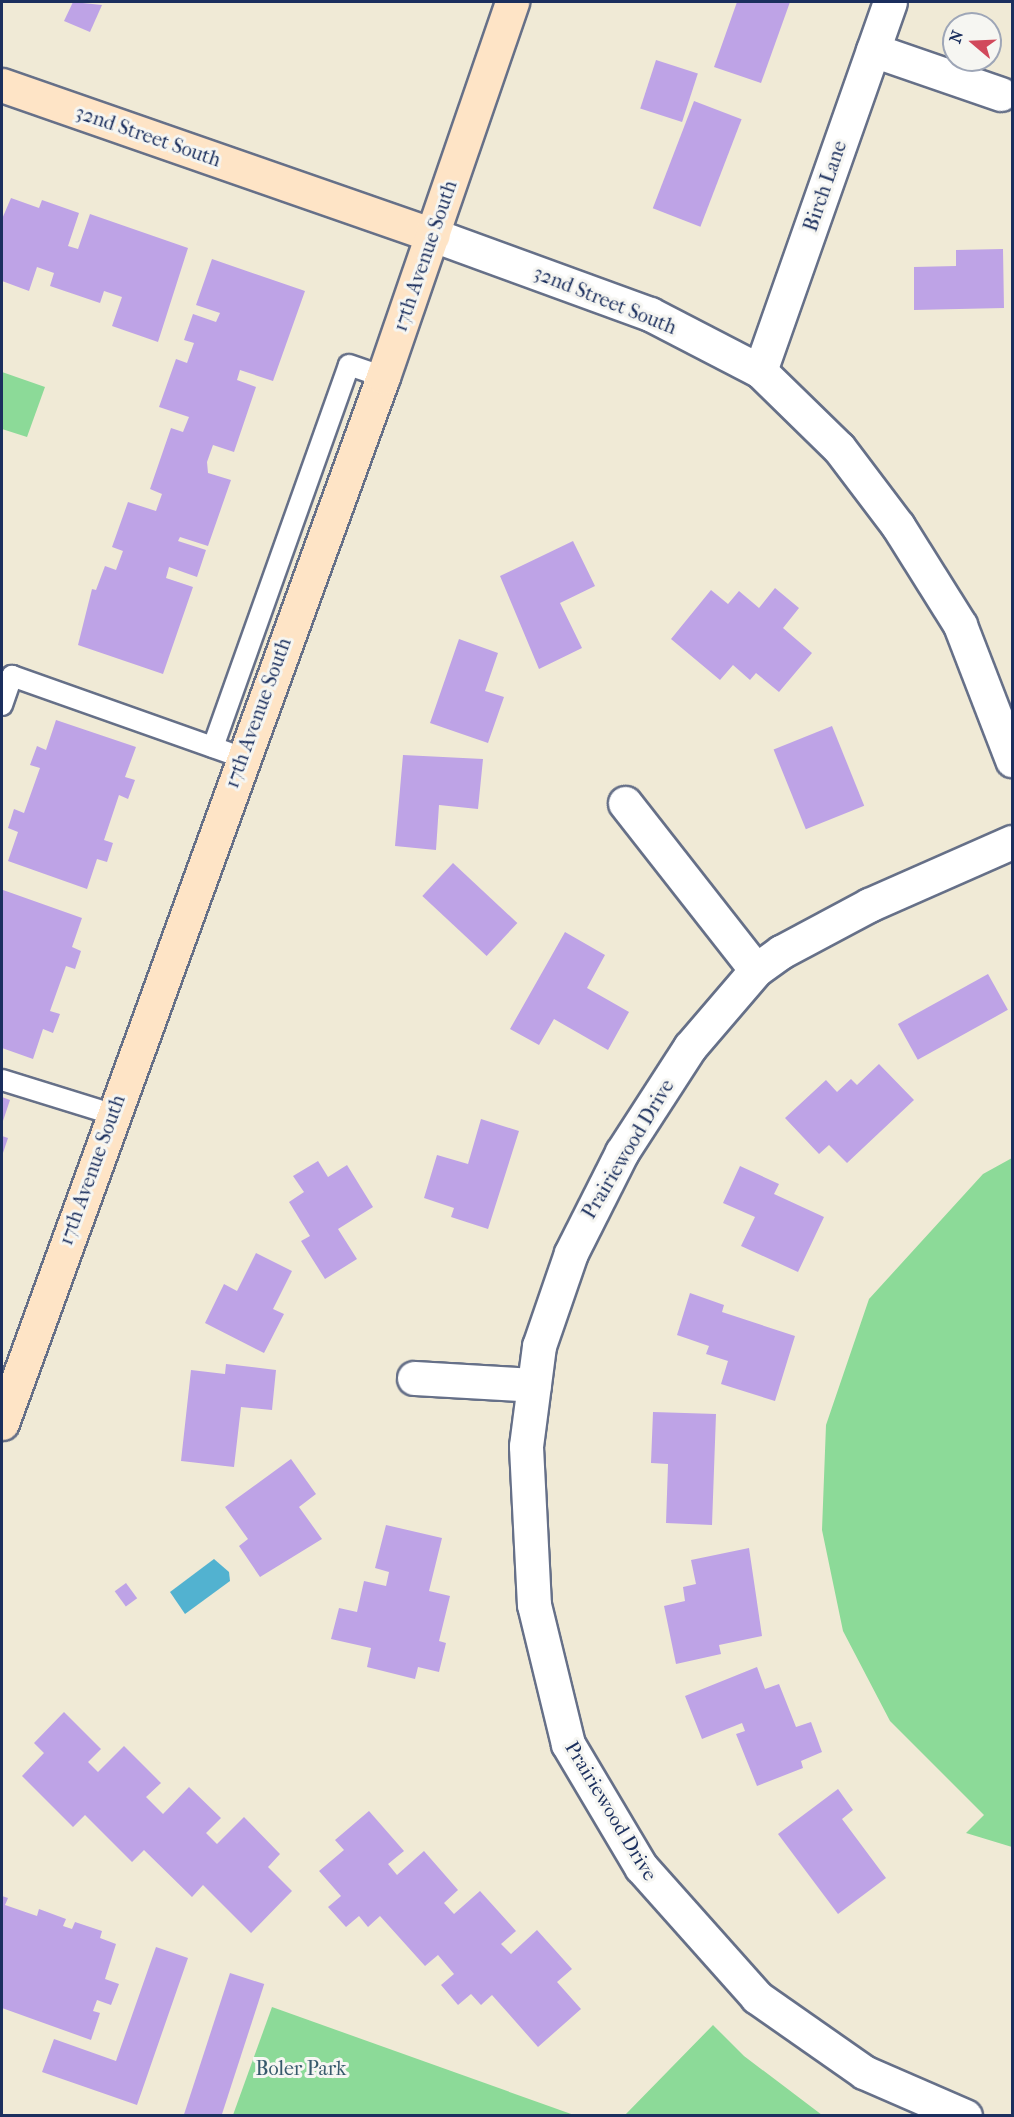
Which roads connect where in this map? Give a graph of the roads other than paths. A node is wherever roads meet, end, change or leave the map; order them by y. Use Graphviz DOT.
graph roads {
  1 [pos="512,2"];
  2 [pos="890,2"];
  3 [pos="873,50"];
  4 [pos="2,85"];
  5 [pos="1000,94"];
  6 [pos="433,235"];
  7 [pos="760,371"];
  8 [pos="2,705"];
  9 [pos="227,752"];
  10 [pos="1012,760"];
  11 [pos="625,802"];
  12 [pos="1012,842"];
  13 [pos="756,970"];
  14 [pos="2,1080"];
  15 [pos="112,1114"];
  16 [pos="414,1378"];
  17 [pos="534,1385"];
  18 [pos="2,1423"];
  19 [pos="965,2115"];
  1 -- 6 [label="street, 17th Avenue South"];
  2 -- 3 [label="street, Birch Lane"];
  3 -- 5 [label="street"];
  3 -- 7 [label="street, Birch Lane"];
  4 -- 6 [label="street, 32nd Street South"];
  6 -- 7 [label="street, 32nd Street South"];
  6 -- 9 [label="street, 17th Avenue South"];
  7 -- 10 [label="street, 32nd Street South"];
  8 -- 9 [label="lane"];
  9 -- 15 [label="street, 17th Avenue South"];
  11 -- 13 [label="street"];
  12 -- 13 [label="street, Prairiewood Drive"];
  13 -- 17 [label="street, Prairiewood Drive"];
  14 -- 15 [label="lane"];
  15 -- 18 [label="street, 17th Avenue South"];
  16 -- 17 [label="street"];
  17 -- 19 [label="street, Prairiewood Drive"];
}
